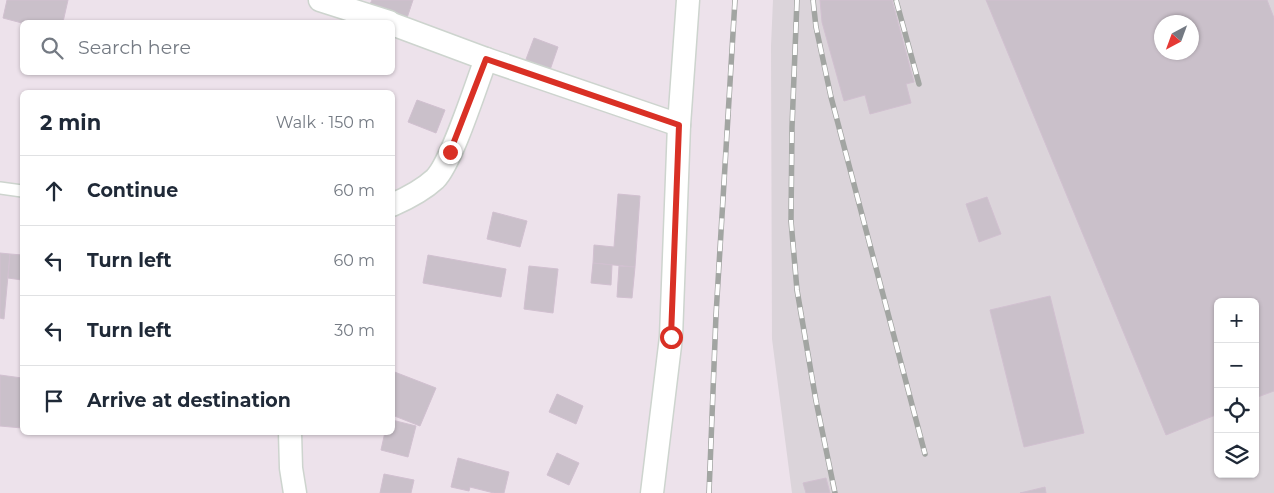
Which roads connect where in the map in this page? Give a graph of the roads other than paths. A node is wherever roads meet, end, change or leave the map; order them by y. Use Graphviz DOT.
graph roads {
  1 [pos="320,0"];
  2 [pos="688,0"];
  3 [pos="383,20"];
  4 [pos="395,25"];
  5 [pos="486,59"];
  6 [pos="679,125"];
  7 [pos="0,188"];
  8 [pos="20,191"];
  9 [pos="395,204"];
  10 [pos="290,435"];
  11 [pos="295,493"];
  12 [pos="652,493"];
  1 -- 3 [label="street"];
  2 -- 6 [label="street"];
  4 -- 5 [label="street"];
  5 -- 6 [label="street"];
  5 -- 9 [label="street"];
  6 -- 12 [label="street"];
  7 -- 8 [label="lane"];
  10 -- 11 [label="street"];
}
